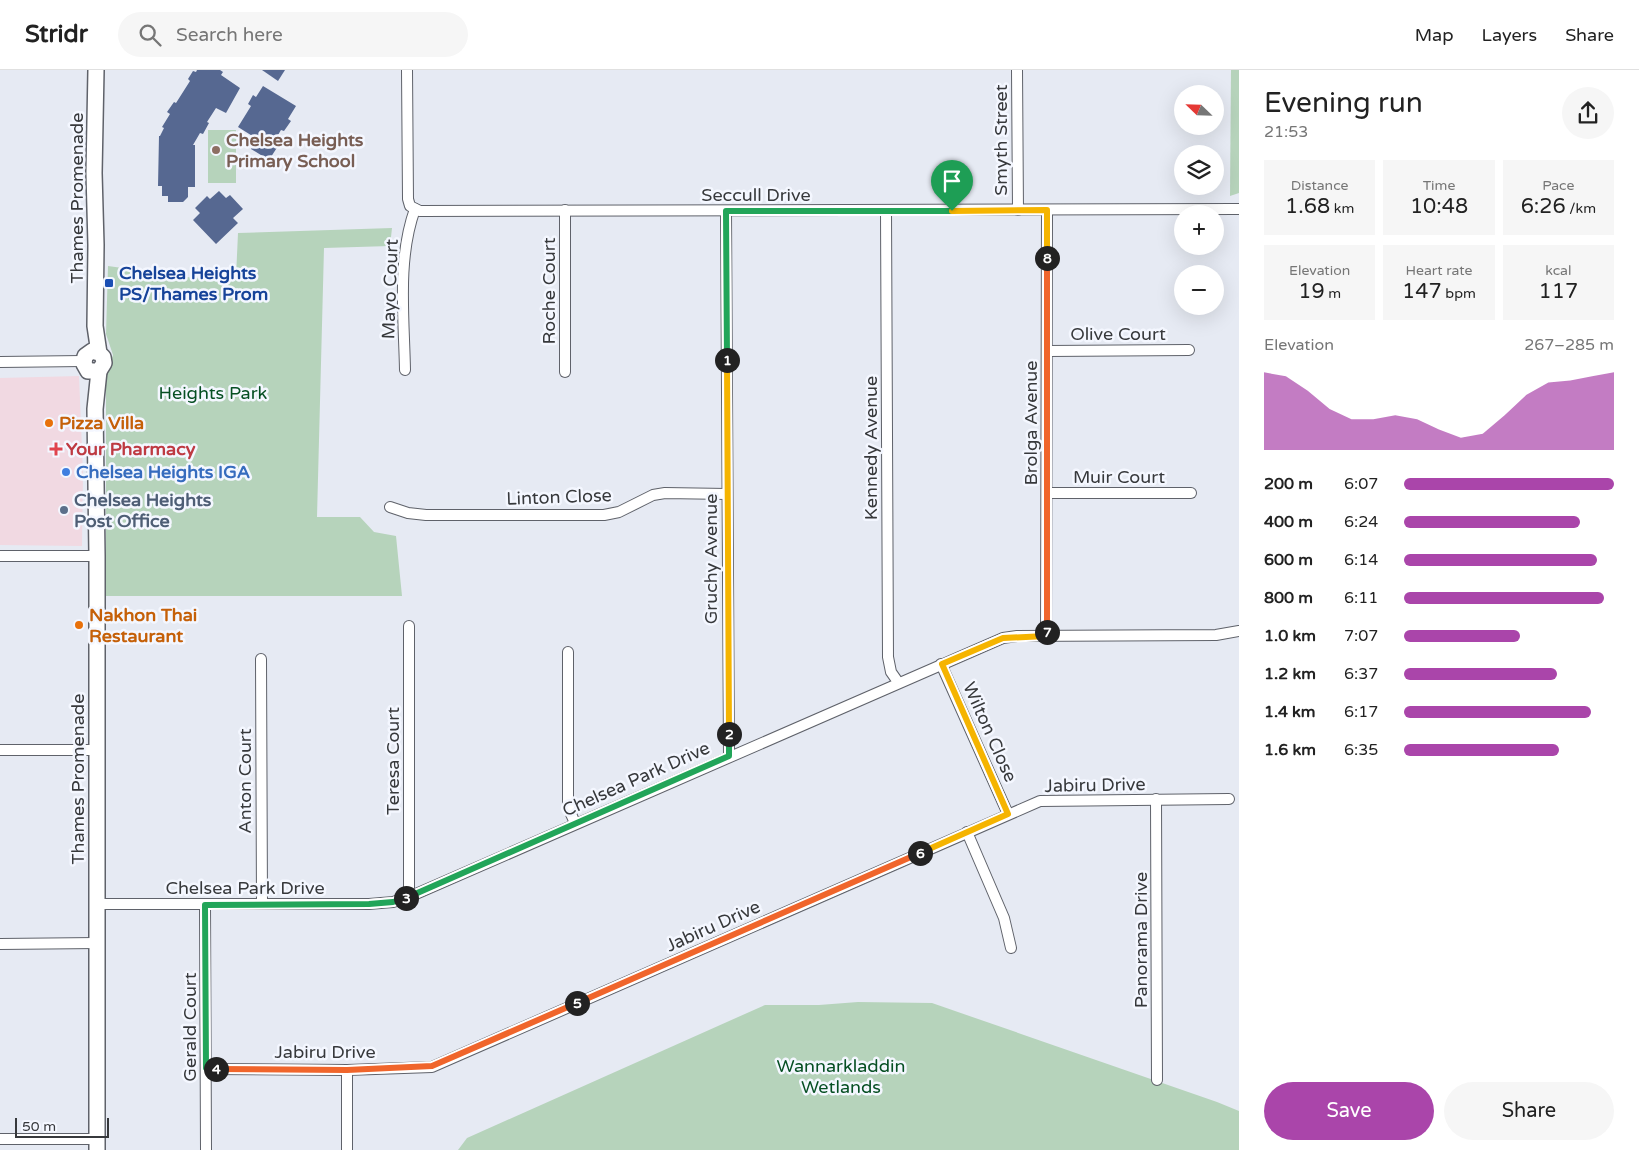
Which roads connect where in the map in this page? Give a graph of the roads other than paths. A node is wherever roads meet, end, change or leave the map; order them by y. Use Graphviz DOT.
graph roads {
  1 [pos="96,70"];
  2 [pos="407,70"];
  3 [pos="1017,70"];
  4 [pos="414,209"];
  5 [pos="1239,209"];
  6 [pos="564,210"];
  7 [pos="1018,210"];
  8 [pos="1047,210"];
  9 [pos="726,211"];
  10 [pos="886,211"];
  11 [pos="1189,350"];
  12 [pos="1048,351"];
  13 [pos="0,362"];
  14 [pos="92,362"];
  15 [pos="405,370"];
  16 [pos="565,372"];
  17 [pos="1047,493"];
  18 [pos="727,494"];
  19 [pos="1191,494"];
  20 [pos="390,507"];
  21 [pos="0,556"];
  22 [pos="97,556"];
  23 [pos="408,626"];
  24 [pos="1239,631"];
  25 [pos="1046,636"];
  26 [pos="568,652"];
  27 [pos="261,659"];
  28 [pos="942,664"];
  29 [pos="898,682"];
  30 [pos="0,750"];
  31 [pos="96,750"];
  32 [pos="729,756"];
  33 [pos="1156,799"];
  34 [pos="1230,800"];
  35 [pos="1008,814"];
  36 [pos="575,823"];
  37 [pos="967,832"];
  38 [pos="409,896"];
  39 [pos="96,904"];
  40 [pos="262,904"];
  41 [pos="205,905"];
  42 [pos="0,944"];
  43 [pos="97,944"];
  44 [pos="1011,948"];
  45 [pos="206,1068"];
  46 [pos="347,1070"];
  47 [pos="1157,1080"];
  48 [pos="0,1139"];
  49 [pos="97,1144"];
  50 [pos="206,1150"];
  51 [pos="347,1150"];
  1 -- 14 [label="main road, Thames Promenade"];
  2 -- 4 [label="street"];
  3 -- 7 [label="street, Smyth Street"];
  4 -- 6 [label="street, Seccull Drive"];
  4 -- 15 [label="street, Mayo Court"];
  5 -- 8 [label="street, Seccull Drive"];
  6 -- 9 [label="street, Seccull Drive"];
  6 -- 16 [label="street, Roche Court"];
  7 -- 8 [label="street, Seccull Drive"];
  7 -- 10 [label="street, Seccull Drive"];
  8 -- 12 [label="street, Brolga Avenue"];
  9 -- 10 [label="street, Seccull Drive"];
  9 -- 18 [label="street, Gruchy Avenue"];
  10 -- 29 [label="street, Kennedy Avenue"];
  11 -- 12 [label="street, Olive Court"];
  12 -- 17 [label="street, Brolga Avenue"];
  13 -- 14 [label="street"];
  14 -- 22 [label="main road, Thames Promenade"];
  17 -- 19 [label="street, Muir Court"];
  17 -- 25 [label="street, Brolga Avenue"];
  18 -- 20 [label="street, Linton Close"];
  18 -- 32 [label="street, Gruchy Avenue"];
  21 -- 22 [label="street"];
  22 -- 31 [label="main road, Thames Promenade"];
  23 -- 38 [label="street, Teresa Court"];
  24 -- 25 [label="street, Chelsea Park Drive"];
  25 -- 28 [label="street, Chelsea Park Drive"];
  26 -- 36 [label="street"];
  27 -- 40 [label="street, Anton Court"];
  28 -- 29 [label="street, Chelsea Park Drive"];
  28 -- 35 [label="street, Wilton Close"];
  29 -- 32 [label="street, Chelsea Park Drive"];
  30 -- 31 [label="street"];
  31 -- 39 [label="main road, Thames Promenade"];
  32 -- 36 [label="street, Chelsea Park Drive"];
  33 -- 34 [label="street, Jabiru Drive"];
  33 -- 35 [label="street, Jabiru Drive"];
  33 -- 47 [label="street, Panorama Drive"];
  35 -- 37 [label="street, Jabiru Drive"];
  36 -- 38 [label="street, Chelsea Park Drive"];
  37 -- 44 [label="street"];
  37 -- 46 [label="street, Jabiru Drive"];
  38 -- 40 [label="street, Chelsea Park Drive"];
  39 -- 41 [label="street, Chelsea Park Drive"];
  39 -- 43 [label="main road, Thames Promenade"];
  40 -- 41 [label="street, Chelsea Park Drive"];
  41 -- 45 [label="street, Gerald Court"];
  42 -- 43 [label="street"];
  43 -- 49 [label="main road, Thames Promenade"];
  45 -- 46 [label="street, Jabiru Drive"];
  45 -- 50 [label="street, Gerald Court"];
  46 -- 51 [label="street"];
  48 -- 49 [label="street"];
}
